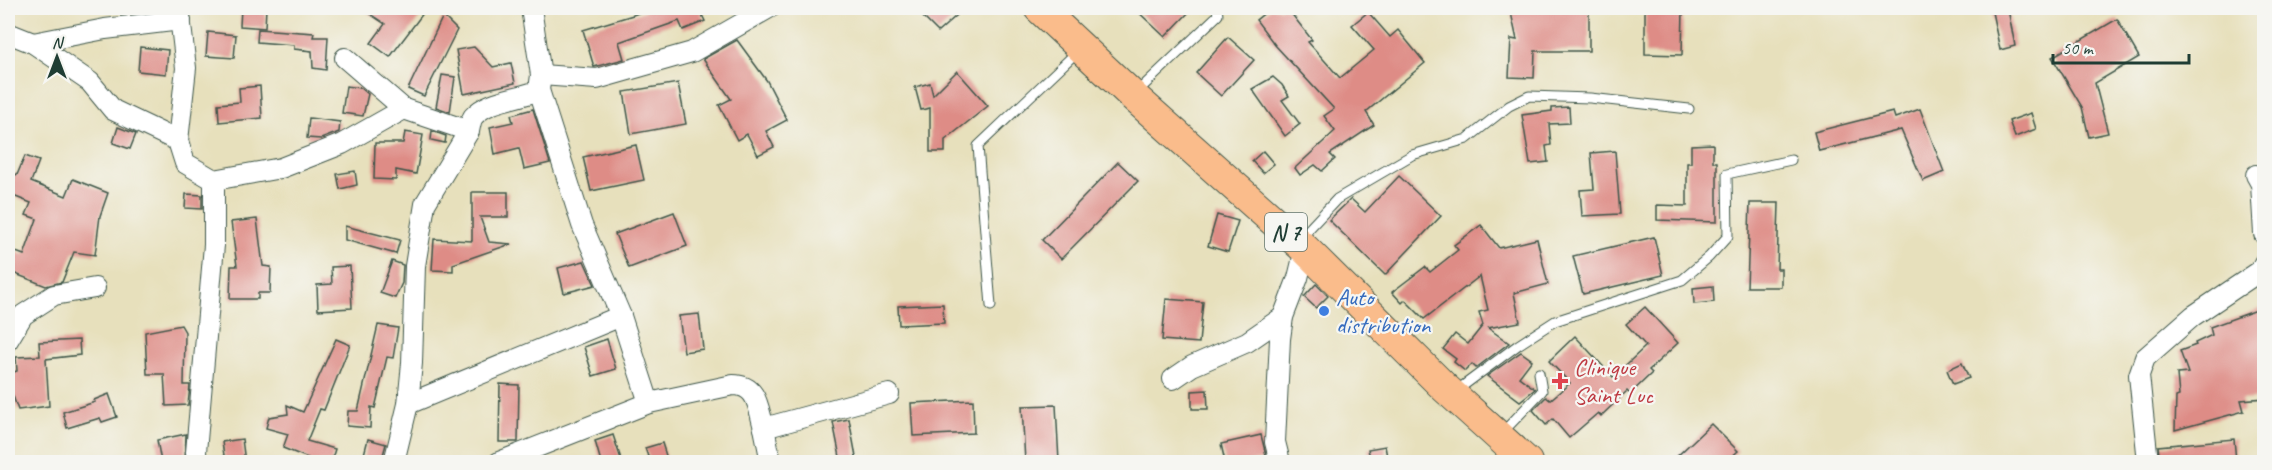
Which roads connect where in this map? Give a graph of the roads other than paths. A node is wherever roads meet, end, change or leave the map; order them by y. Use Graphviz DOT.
graph roads {
  1 [pos="531,8"];
  2 [pos="770,8"];
  3 [pos="1217,8"];
  4 [pos="1044,9"];
  5 [pos="180,14"];
  6 [pos="8,33"];
  7 [pos="33,43"];
  8 [pos="1081,48"];
  9 [pos="345,57"];
  10 [pos="540,83"];
  11 [pos="1133,96"];
  12 [pos="404,109"];
  13 [pos="1689,110"];
  14 [pos="469,131"];
  15 [pos="178,141"];
  16 [pos="1791,160"];
  17 [pos="2256,175"];
  18 [pos="214,180"];
  19 [pos="2265,234"];
  20 [pos="1305,249"];
  21 [pos="2265,262"];
  22 [pos="95,288"];
  23 [pos="990,306"];
  24 [pos="621,316"];
  25 [pos="1283,317"];
  26 [pos="8,340"];
  27 [pos="1539,373"];
  28 [pos="1173,379"];
  29 [pos="889,394"];
  30 [pos="1452,394"];
  31 [pos="650,403"];
  32 [pos="408,404"];
  33 [pos="764,428"];
  34 [pos="1498,437"];
  35 [pos="197,462"];
  36 [pos="394,462"];
  37 [pos="499,462"];
  38 [pos="771,462"];
  39 [pos="1277,462"];
  40 [pos="1527,462"];
  41 [pos="2148,462"];
  1 -- 10 [label="street"];
  2 -- 10 [label="street"];
  3 -- 11 [label="lane"];
  4 -- 8 [label="main road, N 7"];
  5 -- 7 [label="street"];
  5 -- 15 [label="street"];
  6 -- 7 [label="street"];
  7 -- 15 [label="street"];
  8 -- 11 [label="main road, N 7"];
  8 -- 23 [label="lane"];
  9 -- 12 [label="street"];
  10 -- 14 [label="street"];
  10 -- 24 [label="street"];
  11 -- 20 [label="main road, N 7"];
  12 -- 14 [label="street"];
  12 -- 18 [label="street"];
  13 -- 20 [label="lane"];
  14 -- 32 [label="street"];
  15 -- 18 [label="street"];
  16 -- 30 [label="lane"];
  17 -- 19 [label="street"];
  18 -- 35 [label="street"];
  20 -- 25 [label="street"];
  20 -- 30 [label="main road, N 7"];
  21 -- 41 [label="street"];
  22 -- 26 [label="street"];
  24 -- 31 [label="street"];
  24 -- 32 [label="street"];
  25 -- 28 [label="street"];
  25 -- 39 [label="street"];
  27 -- 34 [label="lane"];
  29 -- 33 [label="street"];
  30 -- 34 [label="main road, N 7"];
  31 -- 33 [label="street"];
  31 -- 37 [label="street"];
  32 -- 36 [label="street"];
  33 -- 38 [label="street"];
  34 -- 40 [label="main road, N 7"];
}
